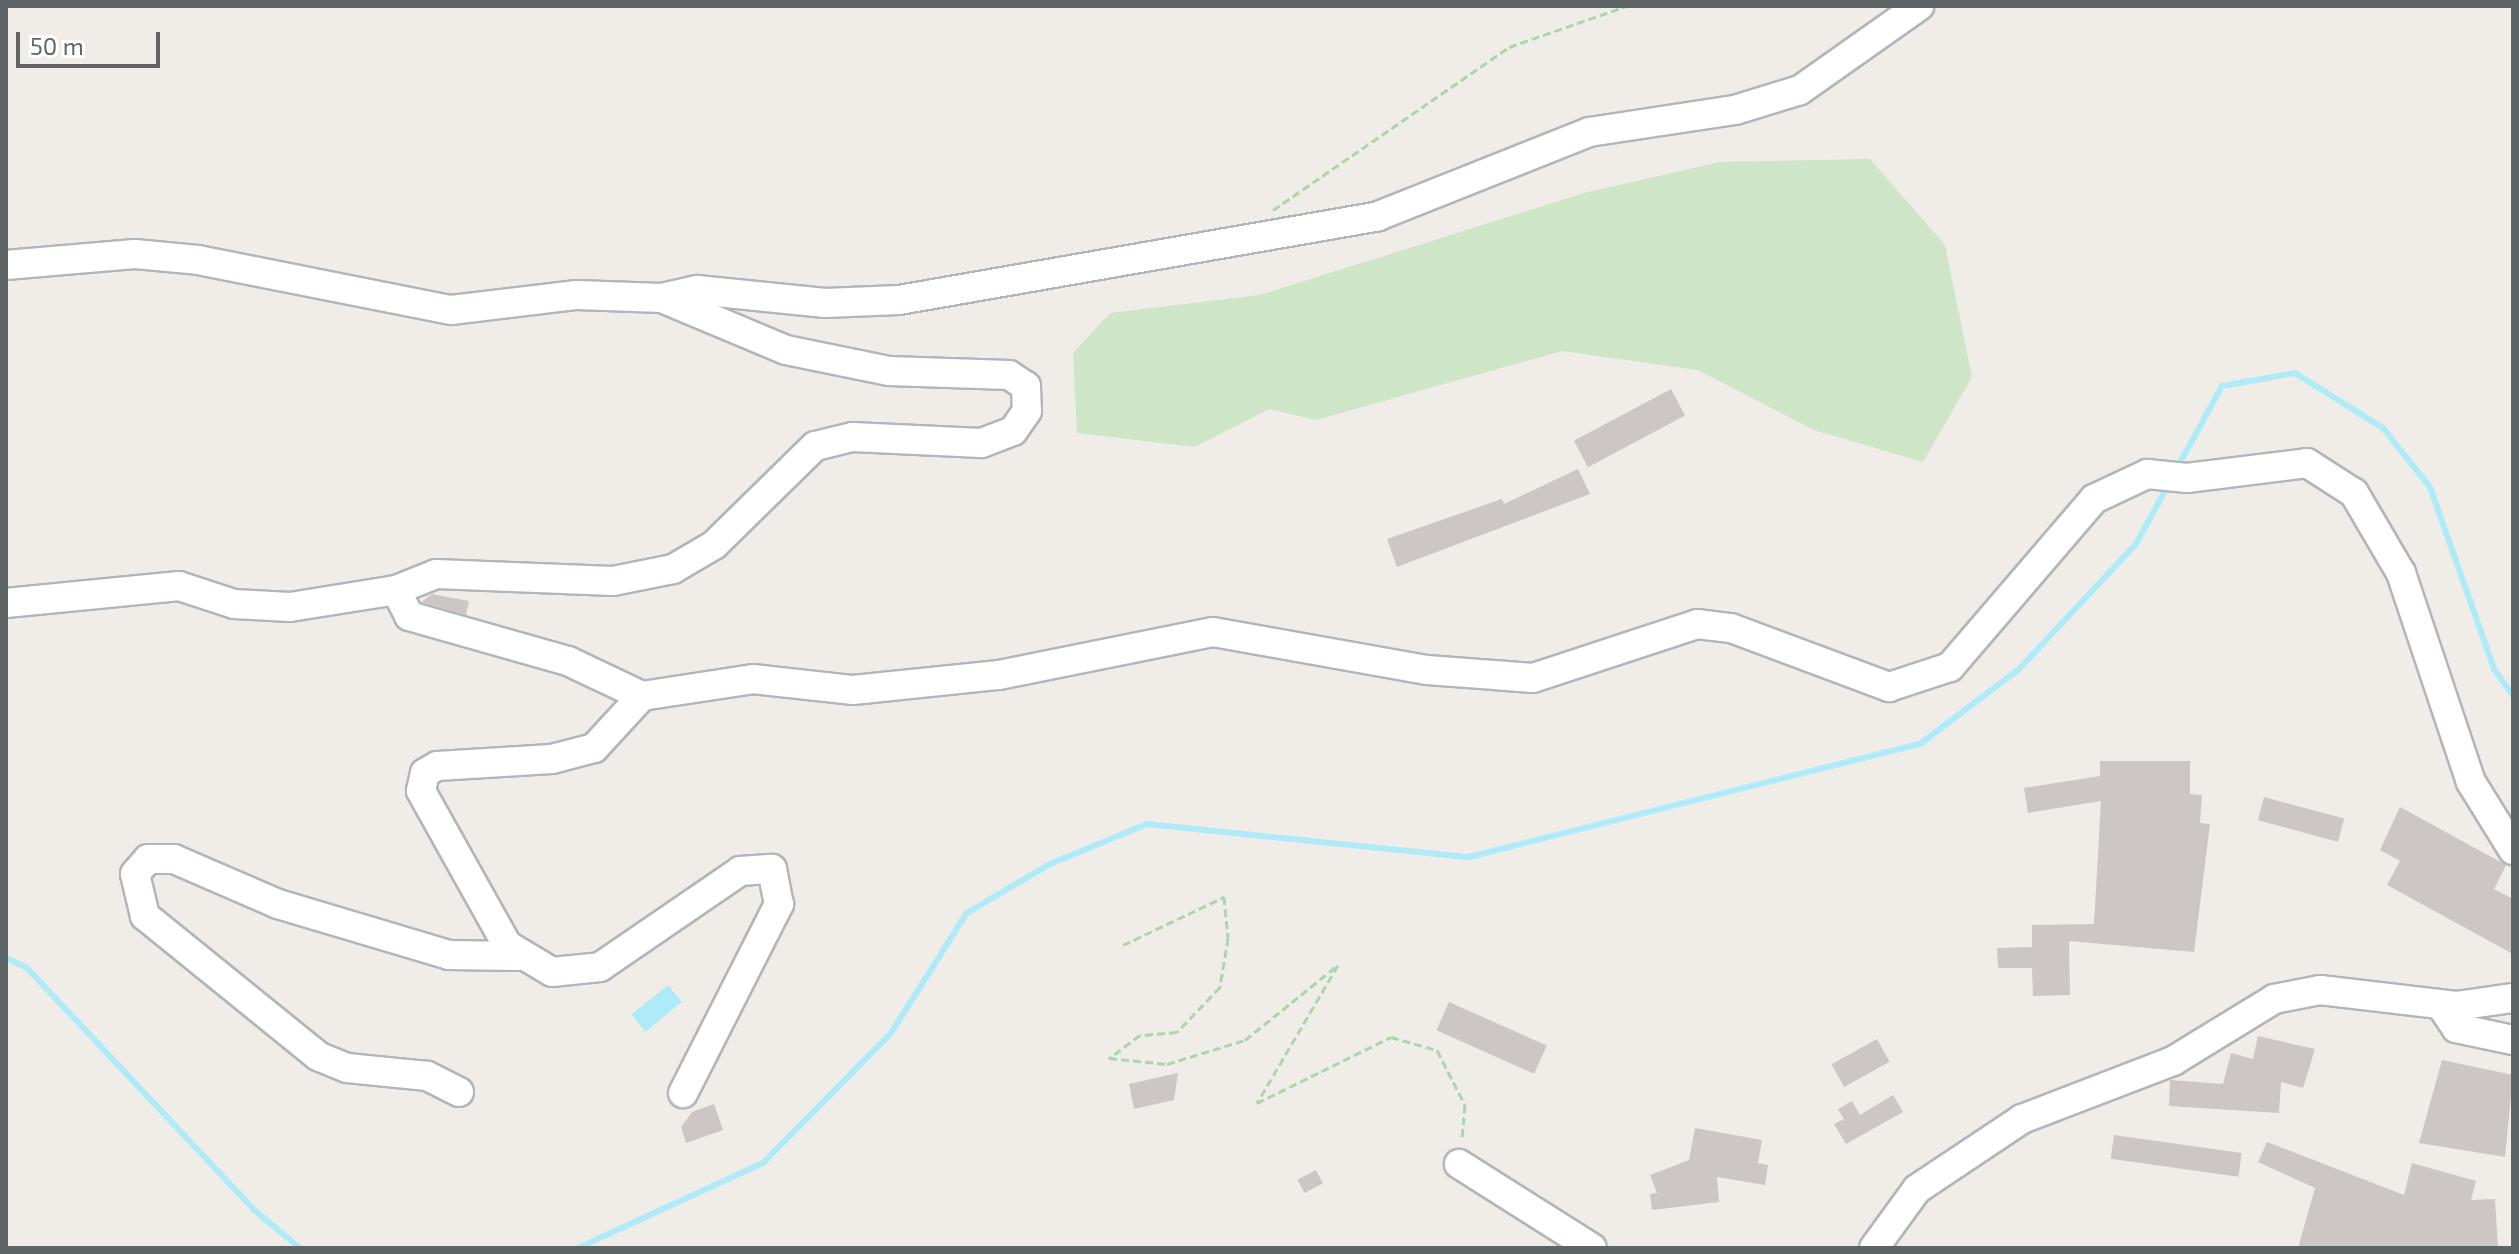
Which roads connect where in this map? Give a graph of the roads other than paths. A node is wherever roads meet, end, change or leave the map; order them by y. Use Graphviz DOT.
graph roads {
  1 [pos="1919,6"];
  2 [pos="6,265"];
  3 [pos="662,298"];
  4 [pos="396,590"];
  5 [pos="6,603"];
  6 [pos="642,696"];
  7 [pos="2513,850"];
  8 [pos="517,956"];
  9 [pos="2513,998"];
  10 [pos="2440,1004"];
  11 [pos="2513,1040"];
  12 [pos="459,1092"];
  13 [pos="683,1093"];
  14 [pos="1459,1164"];
  15 [pos="1592,1248"];
  16 [pos="1874,1248"];
  1 -- 3 [label="street"];
  2 -- 3 [label="street"];
  3 -- 4 [label="street"];
  4 -- 5 [label="street"];
  4 -- 6 [label="street"];
  6 -- 7 [label="street"];
  6 -- 8 [label="street"];
  8 -- 12 [label="street"];
  8 -- 13 [label="street"];
  9 -- 10 [label="street"];
  10 -- 11 [label="street"];
  10 -- 16 [label="street"];
  14 -- 15 [label="street"];
}
